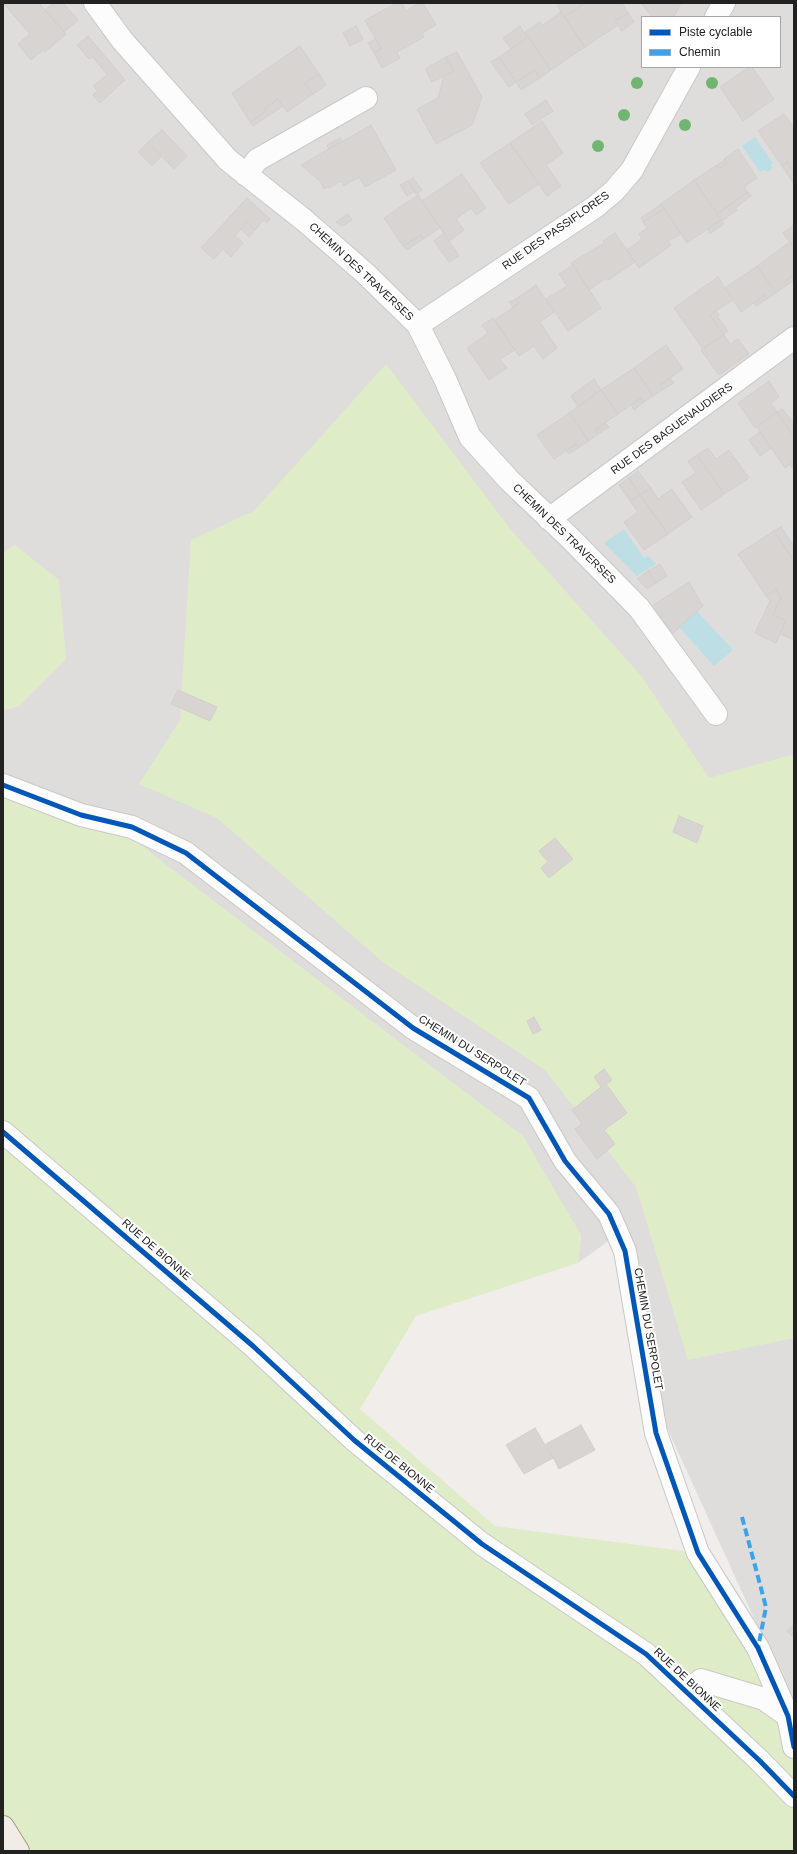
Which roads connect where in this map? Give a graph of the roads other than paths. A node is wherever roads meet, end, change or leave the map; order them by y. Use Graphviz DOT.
graph roads {
  1 [pos="95,3"];
  2 [pos="724,3"];
  3 [pos="717,16"];
  4 [pos="688,68"];
  5 [pos="366,98"];
  6 [pos="246,175"];
  7 [pos="418,325"];
  8 [pos="794,338"];
  9 [pos="549,519"];
  10 [pos="716,714"];
  11 [pos="3,785"];
  12 [pos="3,1132"];
  13 [pos="686,1692"];
  14 [pos="788,1716"];
  15 [pos="794,1747"];
  16 [pos="794,1796"];
  17 [pos="3,1827"];
  18 [pos="18,1851"];
  1 -- 6 [label="street, CHEMIN DES TRAVERSES"];
  2 -- 3 [label="street"];
  4 -- 7 [label="street, RUE DES PASSIFLORES"];
  5 -- 6 [label="street"];
  6 -- 7 [label="street, CHEMIN DES TRAVERSES"];
  7 -- 9 [label="street, CHEMIN DES TRAVERSES"];
  8 -- 9 [label="street, RUE DES BAGUENAUDIERS"];
  9 -- 10 [label="street, CHEMIN DES TRAVERSES"];
  11 -- 14 [label="street, CHEMIN DU SERPOLET"];
  12 -- 13 [label="street, RUE DE BIONNE"];
  13 -- 14 [label="street"];
  13 -- 16 [label="street, RUE DE BIONNE"];
  14 -- 15 [label="street, CHEMIN DU SERPOLET"];
  17 -- 18 [label="main road"];
}
